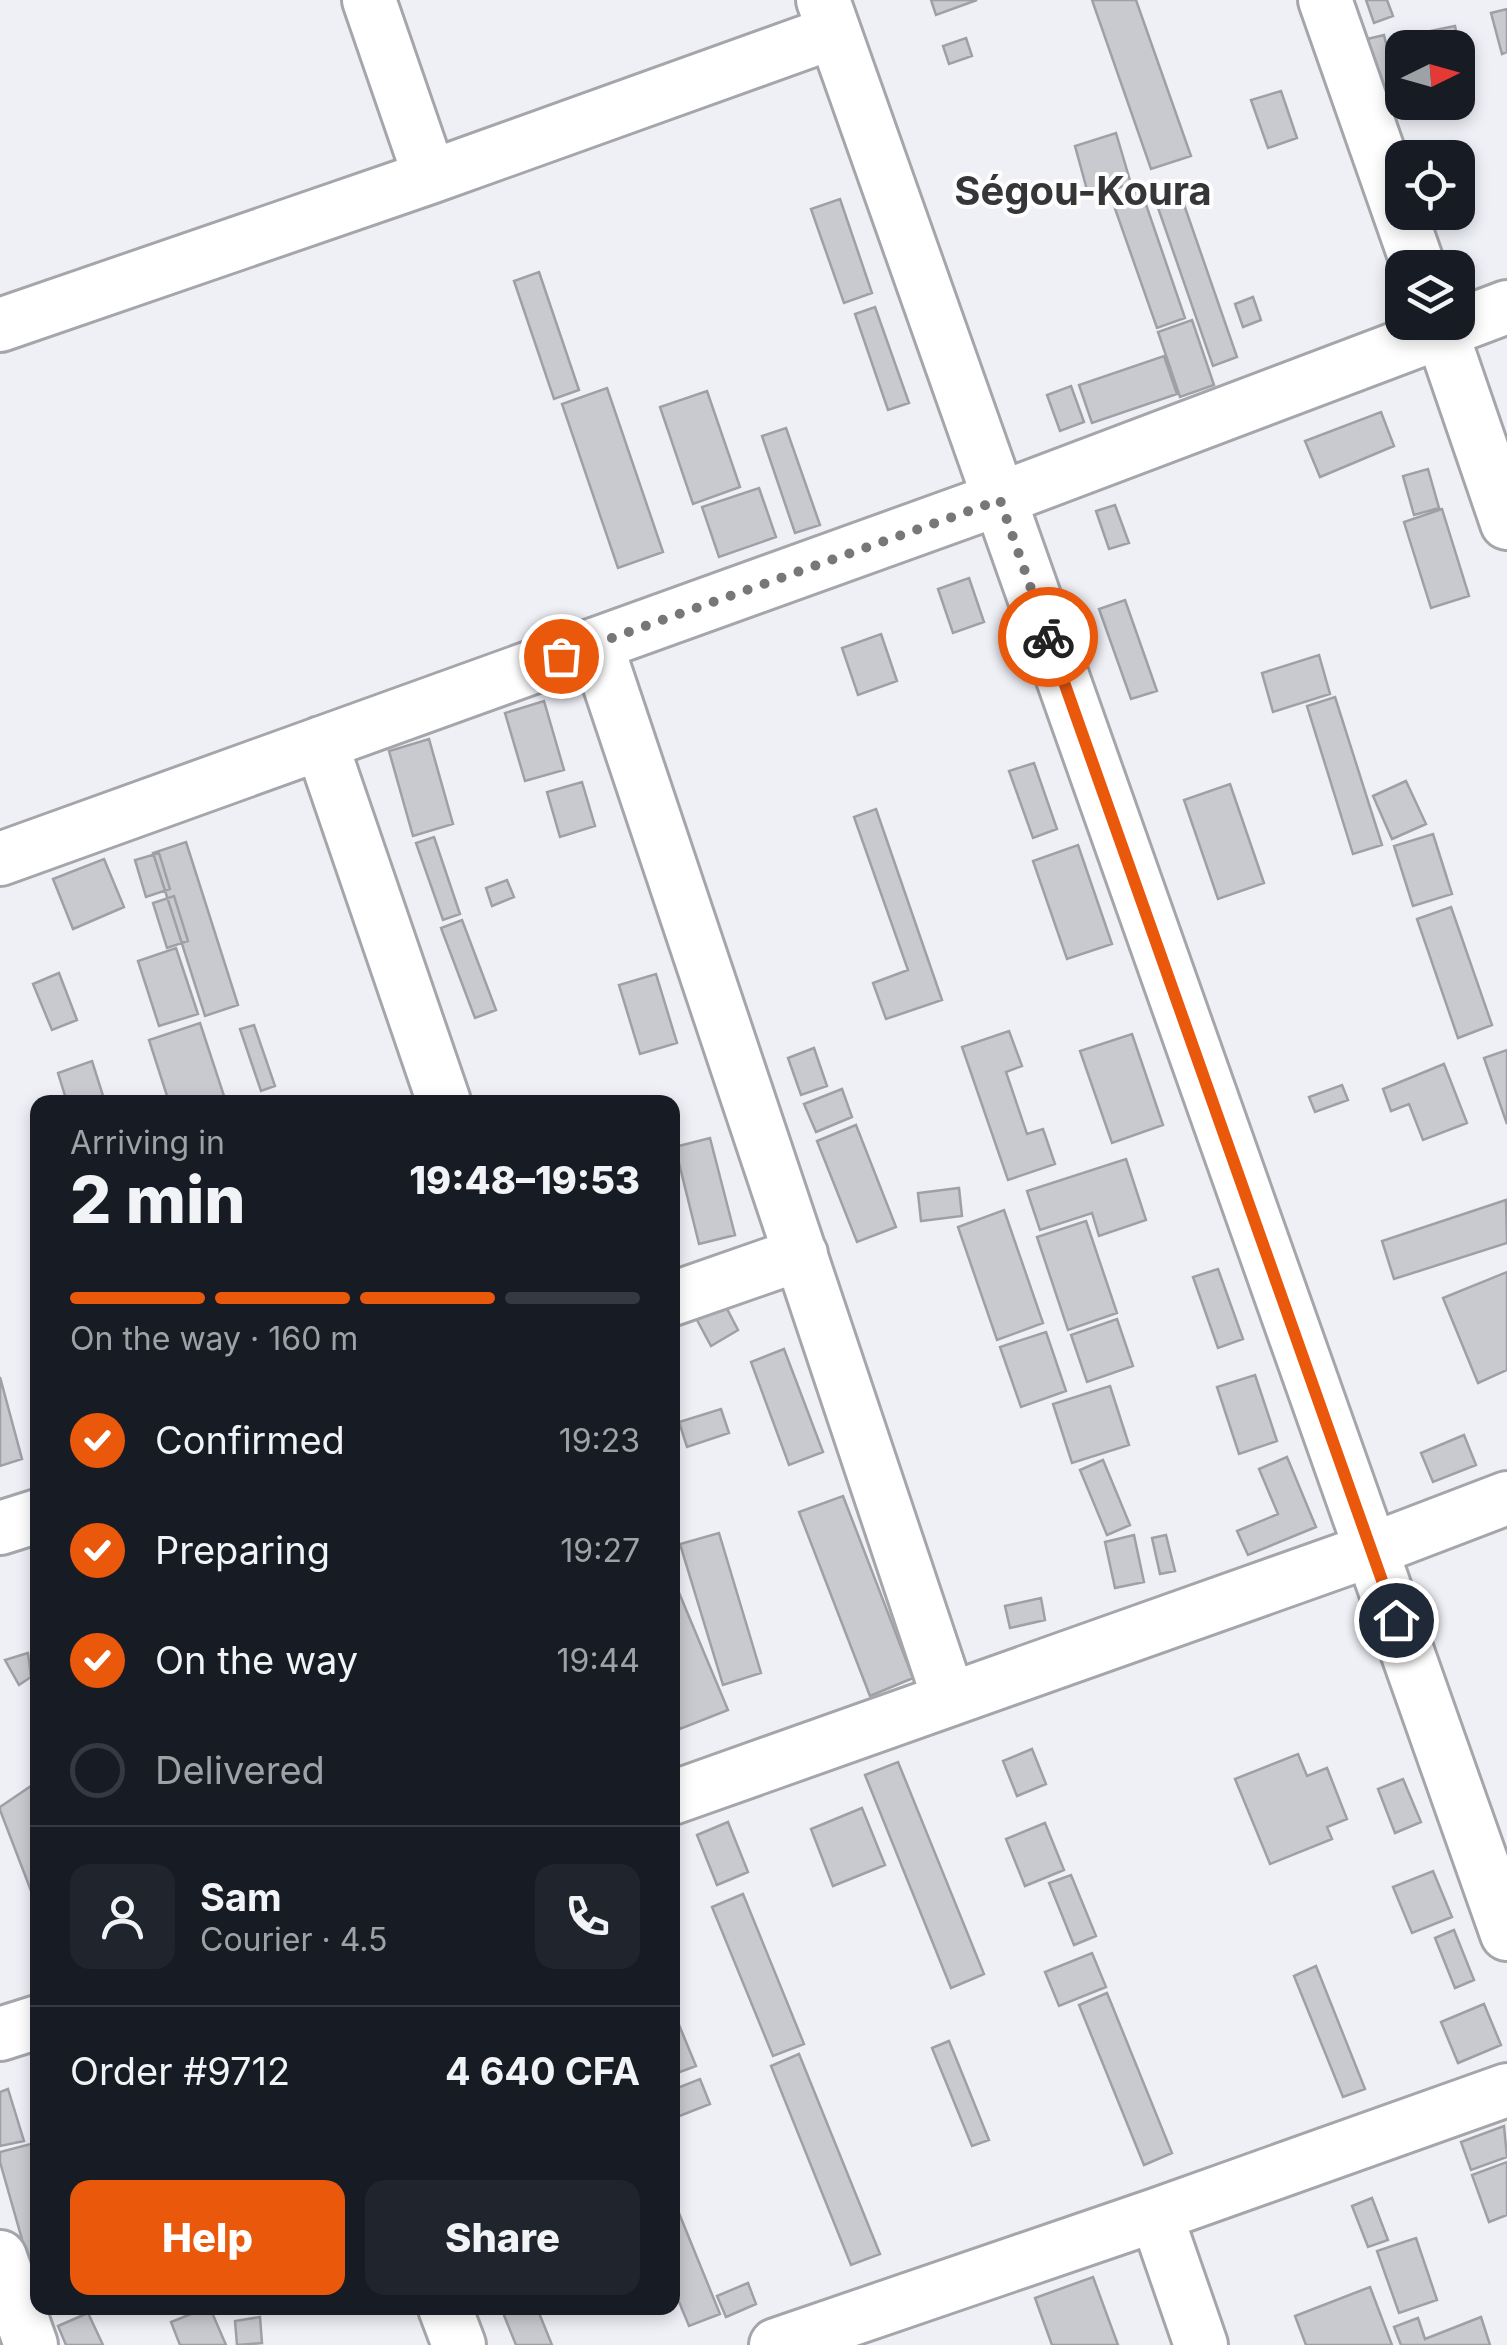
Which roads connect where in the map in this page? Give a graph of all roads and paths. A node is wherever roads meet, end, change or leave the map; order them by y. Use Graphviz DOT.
graph roads {
  1 [pos="368,0"];
  2 [pos="1325,0"];
  3 [pos="828,16"];
  4 [pos="430,176"];
  5 [pos="1412,250"];
  6 [pos="1507,307"];
  7 [pos="1475,316"];
  8 [pos="0,325"];
  9 [pos="1404,340"];
  10 [pos="1444,340"];
  11 [pos="1000,500"];
  12 [pos="1507,523"];
  13 [pos="596,644"];
  14 [pos="321,744"];
  15 [pos="0,859"];
  16 [pos="442,1095"];
  17 [pos="800,1254"];
  18 [pos="680,1296"];
  19 [pos="1507,1498"];
  20 [pos="30,1519"];
  21 [pos="0,1528"];
  22 [pos="1371,1550"];
  23 [pos="949,1699"];
  24 [pos="680,1795"];
  25 [pos="1507,1934"];
  26 [pos="30,2025"];
  27 [pos="0,2034"];
  28 [pos="1507,2090"];
  29 [pos="1156,2215"];
  30 [pos="0,2258"];
  31 [pos="448,2315"];
  32 [pos="31,2345"];
  33 [pos="460,2345"];
  34 [pos="776,2345"];
  35 [pos="1201,2345"];
  1 -- 4 [label="street"];
  2 -- 5 [label="street"];
  3 -- 4 [label="street"];
  3 -- 11 [label="street"];
  4 -- 8 [label="street"];
  6 -- 7 [label="street"];
  9 -- 11 [label="street"];
  10 -- 12 [label="street"];
  11 -- 13 [label="street"];
  11 -- 22 [label="street"];
  13 -- 14 [label="street"];
  13 -- 17 [label="street"];
  14 -- 15 [label="street"];
  14 -- 16 [label="street"];
  17 -- 18 [label="street"];
  17 -- 23 [label="street"];
  19 -- 22 [label="street"];
  20 -- 21 [label="street"];
  22 -- 23 [label="street"];
  22 -- 25 [label="street"];
  23 -- 24 [label="street"];
  26 -- 27 [label="street"];
  28 -- 29 [label="street"];
  29 -- 34 [label="street"];
  29 -- 35 [label="street"];
  30 -- 32 [label="street"];
  31 -- 33 [label="street"];
}
